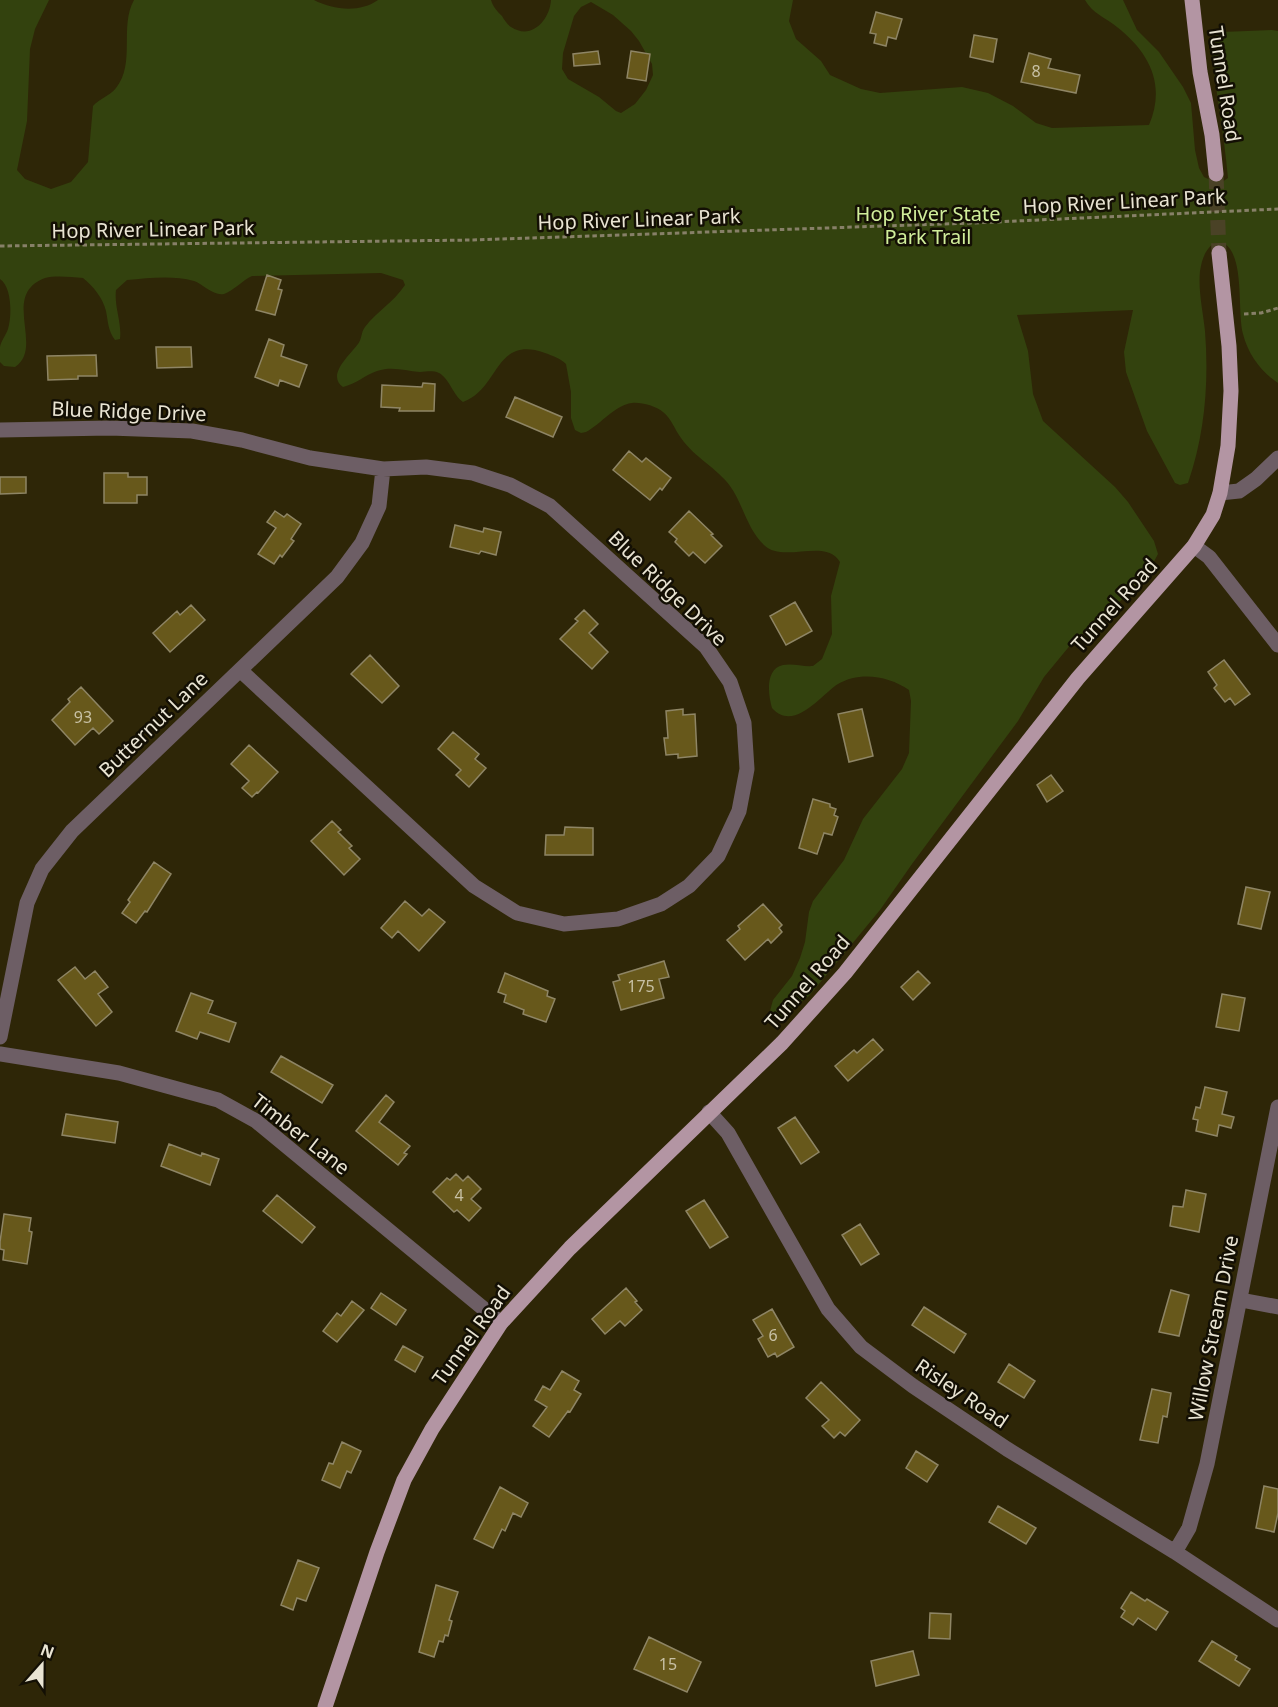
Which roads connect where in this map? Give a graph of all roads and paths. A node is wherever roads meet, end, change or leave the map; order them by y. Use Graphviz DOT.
graph roads {
  1 [pos="1192,0"];
  2 [pos="1216,174"];
  3 [pos="1278,209"];
  4 [pos="0,246"];
  5 [pos="1219,253"];
  6 [pos="1278,308"];
  7 [pos="1244,314"];
  8 [pos="0,430"];
  9 [pos="1278,458"];
  10 [pos="383,469"];
  11 [pos="1220,493"];
  12 [pos="1194,546"];
  13 [pos="1278,645"];
  14 [pos="240,670"];
  15 [pos="0,1037"];
  16 [pos="0,1054"];
  17 [pos="1278,1107"];
  18 [pos="709,1112"];
  19 [pos="1241,1300"];
  20 [pos="1278,1307"];
  21 [pos="501,1323"];
  22 [pos="1174,1552"];
  23 [pos="1278,1620"];
  24 [pos="326,1707"];
  1 -- 2 [label="main road, Tunnel Road"];
  3 -- 4 [label="path, Hop River Linear Park"];
  5 -- 11 [label="main road, Tunnel Road"];
  6 -- 7 [label="path"];
  8 -- 10 [label="street, Blue Ridge Drive"];
  9 -- 11 [label="street"];
  10 -- 14 [label="street, Butternut Lane"];
  10 -- 14 [label="street, Blue Ridge Drive"];
  11 -- 12 [label="main road, Tunnel Road"];
  12 -- 13 [label="street"];
  12 -- 18 [label="main road, Tunnel Road"];
  14 -- 15 [label="street, Butternut Lane"];
  16 -- 21 [label="street, Timber Lane"];
  17 -- 19 [label="street, Willow Stream Drive"];
  18 -- 21 [label="main road, Tunnel Road"];
  18 -- 22 [label="street, Risley Road"];
  19 -- 20 [label="street"];
  19 -- 22 [label="street, Willow Stream Drive"];
  21 -- 24 [label="main road, Tunnel Road"];
  22 -- 23 [label="street, Risley Road"];
}
